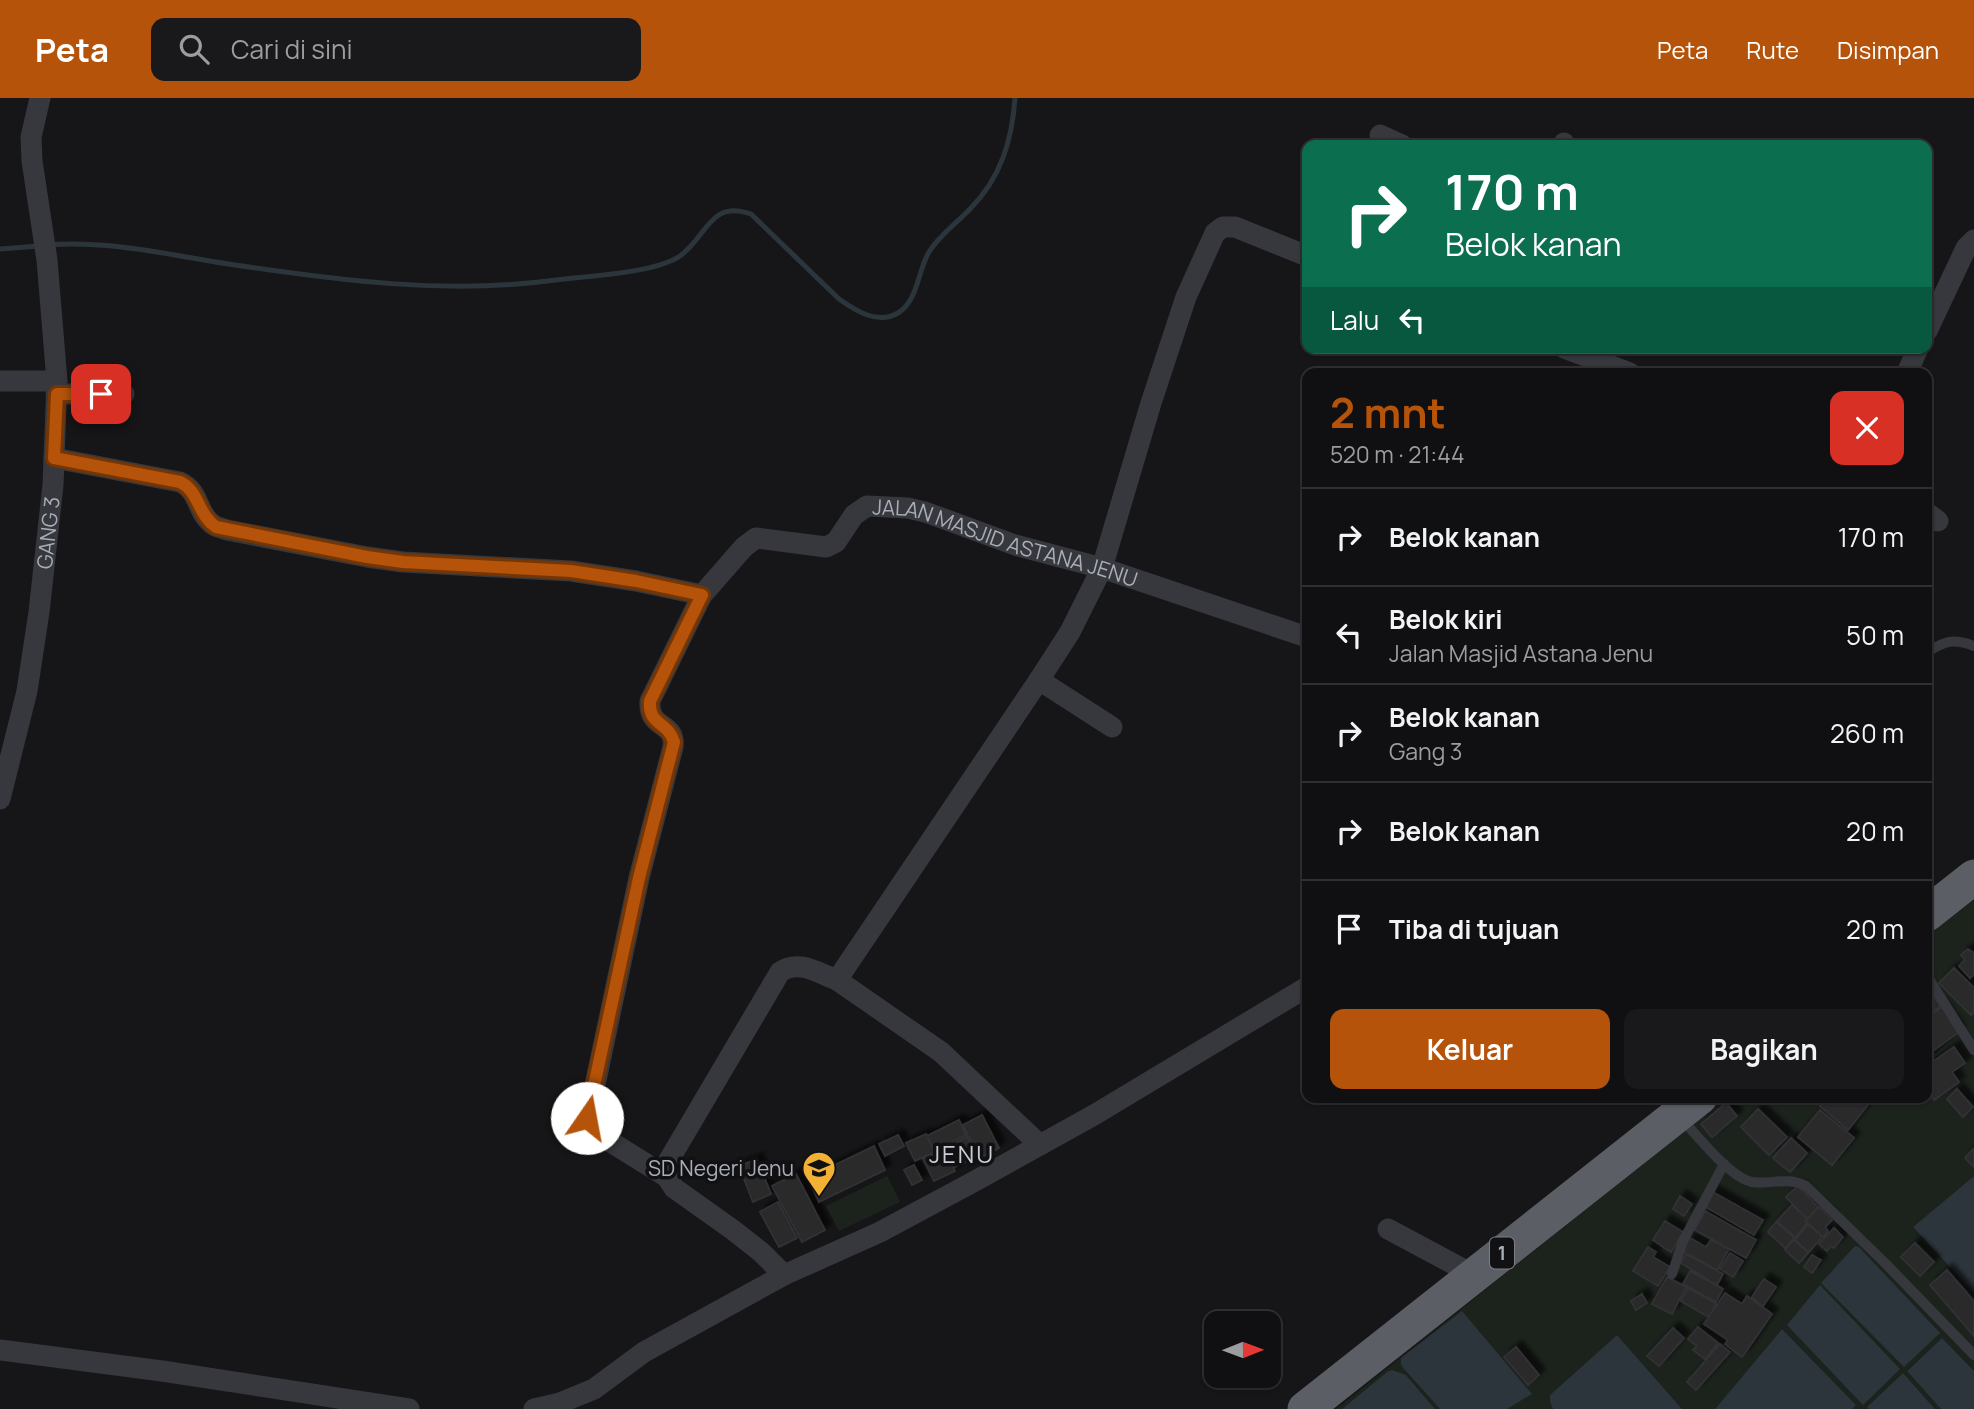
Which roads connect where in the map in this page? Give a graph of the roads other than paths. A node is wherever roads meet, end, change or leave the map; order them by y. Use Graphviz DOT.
graph roads {
  1 [pos="40,98"];
  2 [pos="1380,135"];
  3 [pos="1391,140"];
  4 [pos="1974,240"];
  5 [pos="1302,254"];
  6 [pos="1932,320"];
  7 [pos="1580,354"];
  8 [pos="1617,368"];
  9 [pos="0,381"];
  10 [pos="57,388"];
  11 [pos="124,394"];
  12 [pos="54,458"];
  13 [pos="1102,568"];
  14 [pos="702,595"];
  15 [pos="1302,635"];
  16 [pos="1974,646"];
  17 [pos="1932,650"];
  18 [pos="1039,680"];
  19 [pos="1112,727"];
  20 [pos="1,794"];
  21 [pos="1974,877"];
  22 [pos="1932,910"];
  23 [pos="837,980"];
  24 [pos="1932,984"];
  25 [pos="1302,989"];
  26 [pos="1974,1050"];
  27 [pos="1689,1106"];
  28 [pos="1040,1145"];
  29 [pos="1724,1164"];
  30 [pos="667,1177"];
  31 [pos="1388,1229"];
  32 [pos="1672,1274"];
  33 [pos="784,1275"];
  34 [pos="1474,1275"];
  35 [pos="0,1350"];
  36 [pos="1974,1355"];
  37 [pos="409,1409"];
  38 [pos="534,1409"];
  39 [pos="1305,1409"];
  1 -- 10 [label="street, GANG 3"];
  2 -- 3 [label="street"];
  4 -- 6 [label="street"];
  5 -- 13 [label="street"];
  7 -- 8 [label="street"];
  9 -- 10 [label="street"];
  10 -- 11 [label="street"];
  10 -- 12 [label="street, GANG 3"];
  12 -- 14 [label="street"];
  12 -- 20 [label="street, GANG 3"];
  13 -- 14 [label="street, JALAN MASJID ASTANA JENU"];
  13 -- 15 [label="street, JALAN MASJID ASTANA JENU"];
  13 -- 18 [label="street"];
  14 -- 30 [label="street"];
  16 -- 17 [label="lane"];
  18 -- 19 [label="street"];
  18 -- 23 [label="street"];
  21 -- 22 [label="highway"];
  23 -- 28 [label="street"];
  23 -- 30 [label="street"];
  24 -- 26 [label="lane"];
  25 -- 28 [label="street"];
  27 -- 29 [label="lane"];
  27 -- 34 [label="highway, 1"];
  28 -- 33 [label="street"];
  29 -- 32 [label="lane"];
  29 -- 36 [label="lane"];
  30 -- 33 [label="street"];
  31 -- 34 [label="street"];
  33 -- 38 [label="street"];
  34 -- 39 [label="highway, 1"];
  35 -- 37 [label="street"];
}
